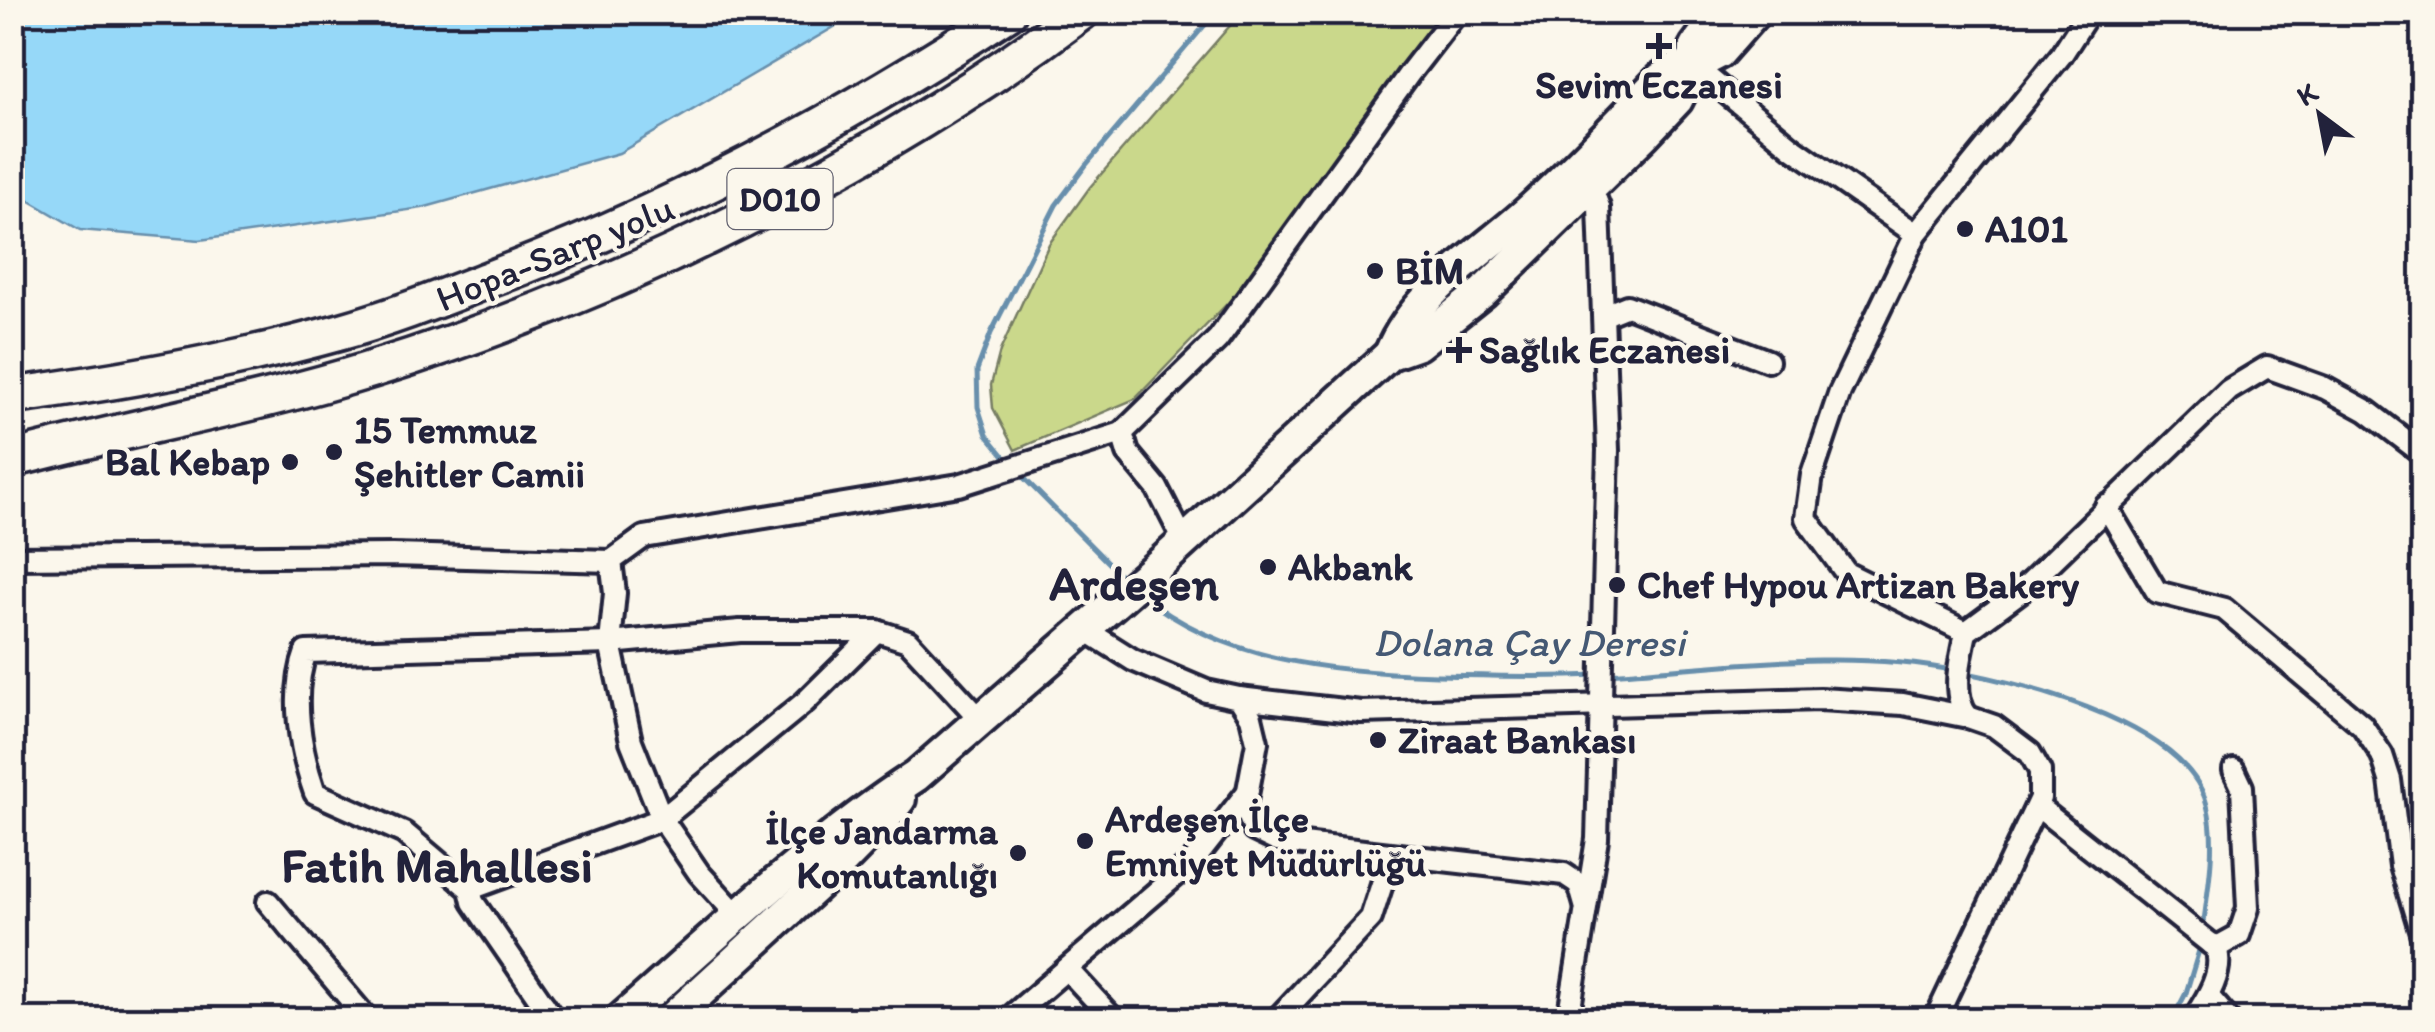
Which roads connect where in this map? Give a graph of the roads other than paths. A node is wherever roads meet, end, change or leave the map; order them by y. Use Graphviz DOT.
graph roads {
  1 [pos="1008,12"];
  2 [pos="1081,12"];
  3 [pos="1457,12"];
  4 [pos="1720,12"];
  5 [pos="1755,12"];
  6 [pos="2088,12"];
  7 [pos="1694,66"];
  8 [pos="1583,195"];
  9 [pos="1916,234"];
  10 [pos="1604,315"];
  11 [pos="1390,354"];
  12 [pos="1768,361"];
  13 [pos="12,396"];
  14 [pos="1122,434"];
  15 [pos="2422,453"];
  16 [pos="12,458"];
  17 [pos="2106,506"];
  18 [pos="1174,551"];
  19 [pos="12,558"];
  20 [pos="612,562"];
  21 [pos="1095,620"];
  22 [pos="877,630"];
  23 [pos="1964,642"];
  24 [pos="610,643"];
  25 [pos="1239,698"];
  26 [pos="1600,699"];
  27 [pos="1968,717"];
  28 [pos="980,720"];
  29 [pos="2234,770"];
  30 [pos="916,776"];
  31 [pos="1246,794"];
  32 [pos="2037,806"];
  33 [pos="662,819"];
  34 [pos="1391,856"];
  35 [pos="470,889"];
  36 [pos="268,902"];
  37 [pos="1587,911"];
  38 [pos="738,916"];
  39 [pos="2422,936"];
  40 [pos="2211,944"];
  41 [pos="1067,969"];
  42 [pos="2209,996"];
  43 [pos="549,1012"];
  44 [pos="1018,1016"];
  45 [pos="368,1020"];
  46 [pos="524,1020"];
  47 [pos="620,1020"];
  48 [pos="670,1020"];
  49 [pos="1114,1020"];
  50 [pos="1276,1020"];
  51 [pos="1568,1020"];
  52 [pos="1935,1020"];
  53 [pos="2192,1020"];
  54 [pos="2229,1020"];
  1 -- 13 [label="highway, Hopa-Sarp yolu / D010"];
  2 -- 16 [label="highway, Hopa-Sarp yolu / D010"];
  3 -- 14 [label="street"];
  4 -- 7 [label="main road"];
  5 -- 7 [label="main road"];
  6 -- 9 [label="street"];
  7 -- 8 [label="main road"];
  7 -- 9 [label="street"];
  7 -- 11 [label="main road"];
  8 -- 10 [label="street"];
  8 -- 11 [label="main road"];
  9 -- 23 [label="street"];
  10 -- 12 [label="street"];
  10 -- 26 [label="street"];
  11 -- 18 [label="main road"];
  14 -- 18 [label="street"];
  14 -- 20 [label="street"];
  15 -- 17 [label="street"];
  17 -- 23 [label="street"];
  17 -- 39 [label="street"];
  18 -- 21 [label="main road"];
  19 -- 20 [label="street"];
  20 -- 24 [label="street"];
  21 -- 25 [label="street"];
  21 -- 28 [label="main road"];
  22 -- 24 [label="street"];
  22 -- 28 [label="street"];
  22 -- 33 [label="street"];
  23 -- 27 [label="street"];
  24 -- 33 [label="street"];
  24 -- 35 [label="street"];
  25 -- 26 [label="street"];
  25 -- 31 [label="street"];
  26 -- 27 [label="street"];
  26 -- 37 [label="street"];
  27 -- 32 [label="street"];
  28 -- 30 [label="main road"];
  29 -- 40 [label="street"];
  30 -- 38 [label="main road"];
  30 -- 48 [label="main road"];
  31 -- 34 [label="street"];
  31 -- 41 [label="street"];
  32 -- 40 [label="street"];
  32 -- 52 [label="street"];
  33 -- 35 [label="street"];
  33 -- 38 [label="street"];
  34 -- 37 [label="street"];
  34 -- 50 [label="street"];
  35 -- 43 [label="street"];
  36 -- 45 [label="street"];
  37 -- 51 [label="street"];
  38 -- 47 [label="main road"];
  40 -- 42 [label="street"];
  41 -- 44 [label="street"];
  41 -- 49 [label="street"];
  42 -- 53 [label="street"];
  42 -- 54 [label="street"];
  43 -- 46 [label="street"];
}
